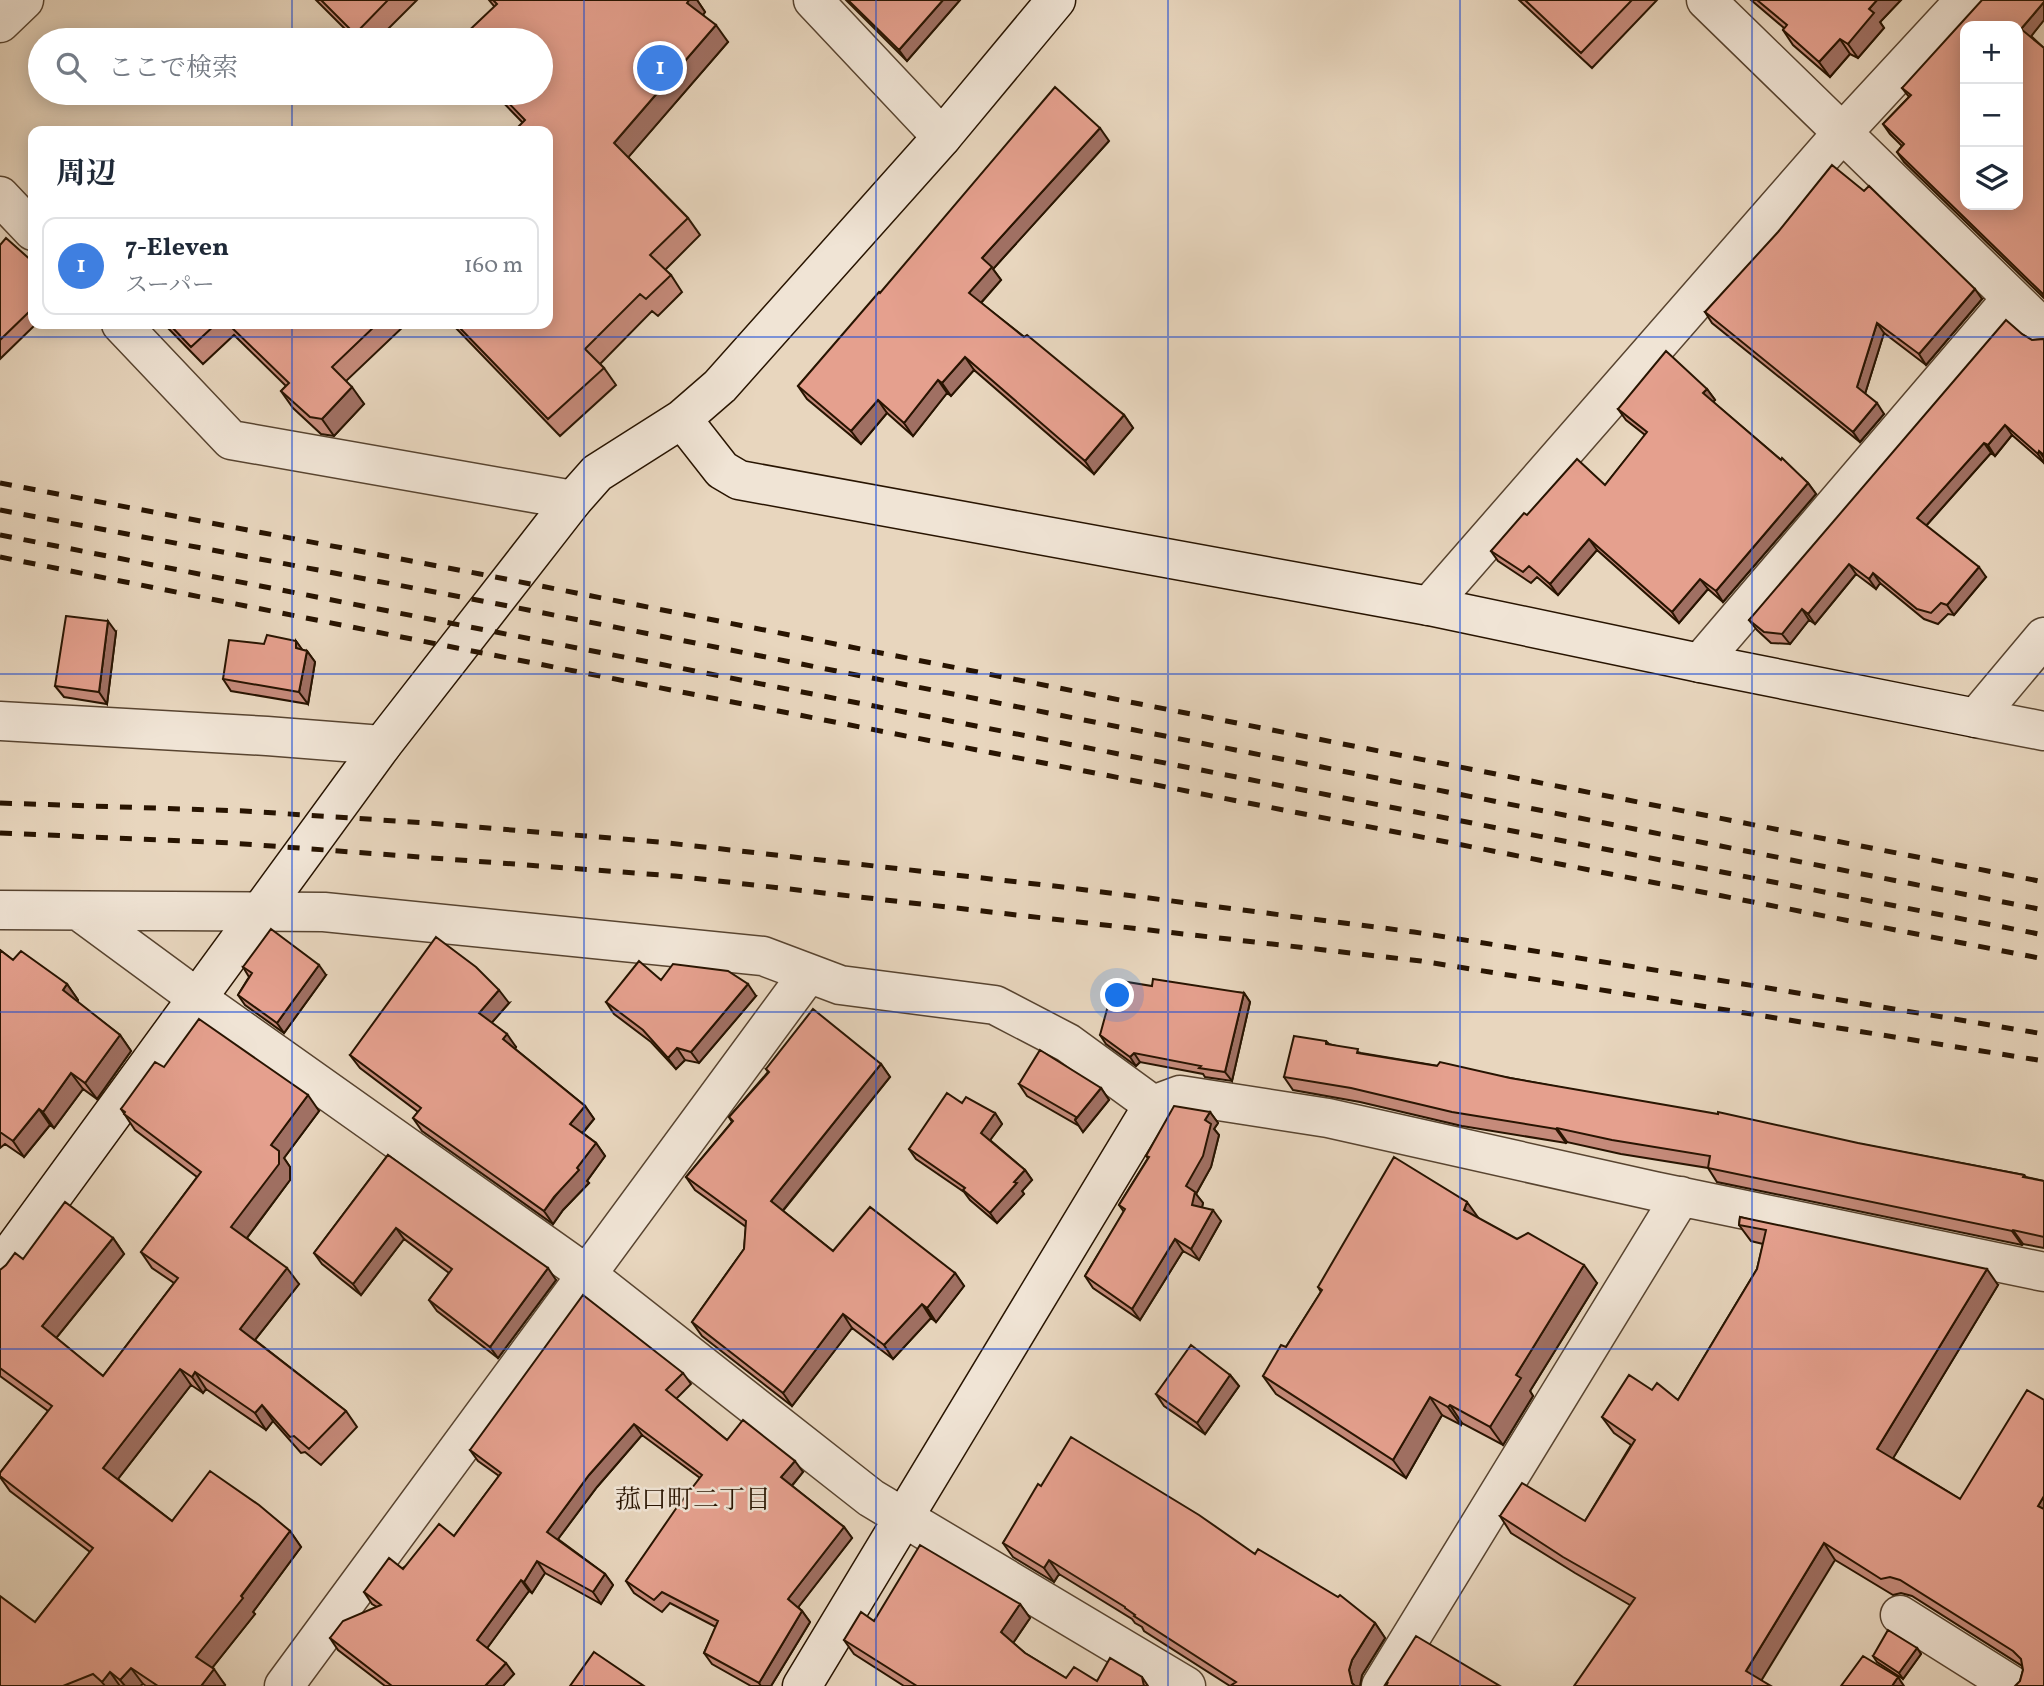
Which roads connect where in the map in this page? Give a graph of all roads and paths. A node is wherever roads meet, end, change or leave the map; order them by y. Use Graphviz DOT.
graph roads {
  1 [pos="24,0"];
  2 [pos="813,0"];
  3 [pos="1056,0"];
  4 [pos="1706,0"];
  5 [pos="1965,0"];
  6 [pos="0,23"];
  7 [pos="1843,132"];
  8 [pos="942,137"];
  9 [pos="0,196"];
  10 [pos="28,226"];
  11 [pos="2012,298"];
  12 [pos="126,329"];
  13 [pos="2044,329"];
  14 [pos="682,419"];
  15 [pos="573,500"];
  16 [pos="1429,606"];
  17 [pos="2044,637"];
  18 [pos="1700,663"];
  19 [pos="1976,719"];
  20 [pos="0,721"];
  21 [pos="2044,731"];
  22 [pos="382,745"];
  23 [pos="0,910"];
  24 [pos="79,911"];
  25 [pos="259,913"];
  26 [pos="808,974"];
  27 [pos="197,998"];
  28 [pos="1153,1105"];
  29 [pos="1681,1196"];
  30 [pos="0,1268"];
  31 [pos="2044,1272"];
  32 [pos="586,1274"];
  33 [pos="903,1518"];
  34 [pos="1900,1615"];
  35 [pos="284,1686"];
  36 [pos="802,1686"];
  37 [pos="1186,1686"];
  38 [pos="1381,1686"];
  39 [pos="2013,1686"];
  1 -- 6 [label="street"];
  2 -- 8 [label="street"];
  3 -- 8 [label="street"];
  4 -- 7 [label="street"];
  5 -- 7 [label="street"];
  7 -- 11 [label="street"];
  7 -- 16 [label="street"];
  8 -- 14 [label="street"];
  9 -- 10 [label="street"];
  11 -- 13 [label="street"];
  11 -- 18 [label="street"];
  12 -- 15 [label="street"];
  14 -- 15 [label="street"];
  14 -- 16 [label="street"];
  15 -- 22 [label="street"];
  16 -- 18 [label="street"];
  17 -- 19 [label="street"];
  18 -- 19 [label="street"];
  19 -- 21 [label="street"];
  20 -- 22 [label="street"];
  22 -- 25 [label="street"];
  23 -- 24 [label="street"];
  24 -- 25 [label="street"];
  24 -- 27 [label="street"];
  25 -- 26 [label="street"];
  25 -- 27 [label="street"];
  26 -- 28 [label="street"];
  26 -- 32 [label="street"];
  27 -- 30 [label="street"];
  27 -- 32 [label="street"];
  28 -- 29 [label="street"];
  28 -- 33 [label="street"];
  29 -- 31 [label="street"];
  29 -- 38 [label="street"];
  32 -- 33 [label="street"];
  32 -- 35 [label="street"];
  33 -- 36 [label="street"];
  33 -- 37 [label="street"];
  34 -- 39 [label="street"];
}
